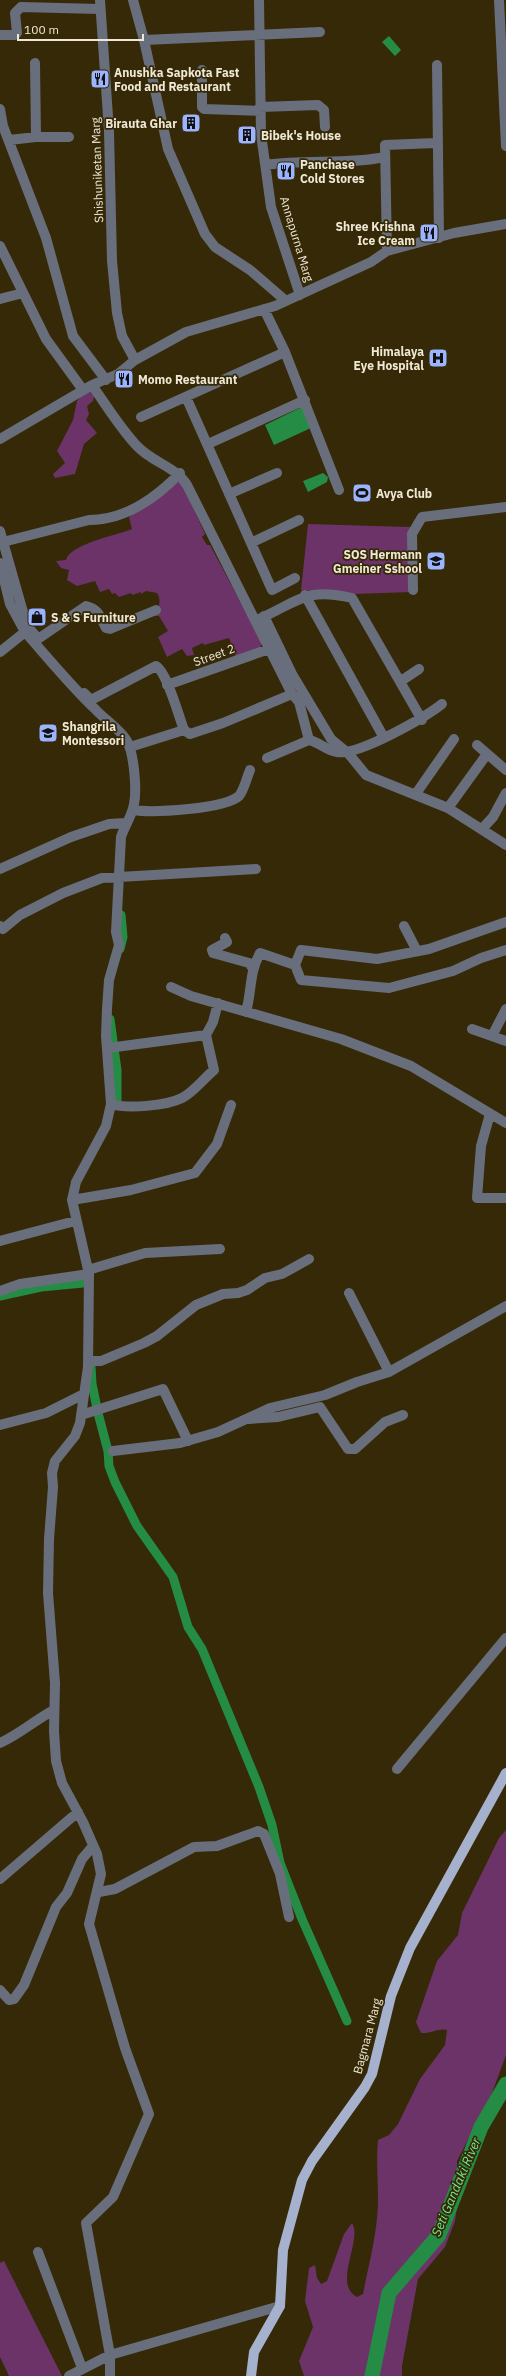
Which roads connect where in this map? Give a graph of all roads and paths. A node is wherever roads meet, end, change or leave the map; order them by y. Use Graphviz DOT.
graph roads {
  1 [pos="133,0"];
  2 [pos="259,0"];
  3 [pos="499,0"];
  4 [pos="99,4"];
  5 [pos="320,32"];
  6 [pos="260,34"];
  7 [pos="0,35"];
  8 [pos="144,40"];
  9 [pos="35,63"];
  10 [pos="437,66"];
  11 [pos="202,70"];
  12 [pos="0,109"];
  13 [pos="261,109"];
  14 [pos="325,127"];
  15 [pos="36,137"];
  16 [pos="69,137"];
  17 [pos="9,140"];
  18 [pos="436,143"];
  19 [pos="506,146"];
  20 [pos="385,157"];
  21 [pos="266,165"];
  22 [pos="506,224"];
  23 [pos="439,238"];
  24 [pos="0,246"];
  25 [pos="386,251"];
  26 [pos="23,293"];
  27 [pos="300,295"];
  28 [pos="0,298"];
  29 [pos="286,301"];
  30 [pos="264,309"];
  31 [pos="284,352"];
  32 [pos="135,360"];
  33 [pos="106,380"];
  34 [pos="87,387"];
  35 [pos="186,397"];
  36 [pos="305,400"];
  37 [pos="141,417"];
  38 [pos="0,439"];
  39 [pos="208,444"];
  40 [pos="180,473"];
  41 [pos="277,473"];
  42 [pos="339,490"];
  43 [pos="229,494"];
  44 [pos="506,507"];
  45 [pos="299,520"];
  46 [pos="0,531"];
  47 [pos="3,542"];
  48 [pos="251,543"];
  49 [pos="0,563"];
  50 [pos="295,578"];
  51 [pos="413,590"];
  52 [pos="305,595"];
  53 [pos="156,610"];
  54 [pos="264,616"];
  55 [pos="254,621"];
  56 [pos="25,632"];
  57 [pos="38,639"];
  58 [pos="269,649"];
  59 [pos="0,652"];
  60 [pos="419,669"];
  61 [pos="401,681"];
  62 [pos="167,685"];
  63 [pos="292,694"];
  64 [pos="442,704"];
  65 [pos="422,720"];
  66 [pos="184,730"];
  67 [pos="383,736"];
  68 [pos="454,739"];
  69 [pos="309,740"];
  70 [pos="477,745"];
  71 [pos="130,747"];
  72 [pos="348,753"];
  73 [pos="487,754"];
  74 [pos="267,758"];
  75 [pos="250,770"];
  76 [pos="506,770"];
  77 [pos="506,793"];
  78 [pos="415,795"];
  79 [pos="448,808"];
  80 [pos="133,810"];
  81 [pos="125,823"];
  82 [pos="482,829"];
  83 [pos="506,845"];
  84 [pos="0,868"];
  85 [pos="256,869"];
  86 [pos="120,876"];
  87 [pos="506,922"];
  88 [pos="0,926"];
  89 [pos="404,926"];
  90 [pos="225,938"];
  91 [pos="506,950"];
  92 [pos="417,951"];
  93 [pos="295,965"];
  94 [pos="252,967"];
  95 [pos="171,987"];
  96 [pos="218,1003"];
  97 [pos="506,1009"];
  98 [pos="246,1012"];
  99 [pos="472,1029"];
  100 [pos="206,1035"];
  101 [pos="492,1036"];
  102 [pos="506,1041"];
  103 [pos="112,1048"];
  104 [pos="111,1104"];
  105 [pos="231,1105"];
  106 [pos="490,1114"];
  107 [pos="506,1123"];
  108 [pos="506,1198"];
  109 [pos="72,1200"];
  110 [pos="75,1221"];
  111 [pos="0,1241"];
  112 [pos="220,1249"];
  113 [pos="309,1258"];
  114 [pos="89,1272"];
  115 [pos="0,1291"];
  116 [pos="349,1293"];
  117 [pos="506,1306"];
  118 [pos="88,1361"];
  119 [pos="389,1372"];
  120 [pos="84,1394"];
  121 [pos="81,1415"];
  122 [pos="403,1415"];
  123 [pos="246,1419"];
  124 [pos="0,1425"];
  125 [pos="188,1441"];
  126 [pos="113,1451"];
  127 [pos="506,1638"];
  128 [pos="54,1710"];
  129 [pos="0,1743"];
  130 [pos="397,1770"];
  131 [pos="506,1772"];
  132 [pos="78,1812"];
  133 [pos="93,1846"];
  134 [pos="0,1879"];
  135 [pos="99,1892"];
  136 [pos="289,1916"];
  137 [pos="0,1990"];
  138 [pos="38,2252"];
  139 [pos="280,2306"];
  140 [pos="110,2355"];
  141 [pos="82,2368"];
  142 [pos="69,2376"];
  143 [pos="110,2376"];
  144 [pos="251,2376"];
  1 -- 8 [label="street"];
  2 -- 6 [label="street, Annapurna Marg"];
  3 -- 19 [label="street"];
  4 -- 7 [label="street"];
  4 -- 32 [label="street, Shishuniketan Marg"];
  5 -- 6 [label="street"];
  6 -- 8 [label="street"];
  6 -- 13 [label="street, Annapurna Marg"];
  8 -- 29 [label="street"];
  9 -- 15 [label="street"];
  10 -- 18 [label="street"];
  11 -- 13 [label="street"];
  12 -- 17 [label="street"];
  13 -- 14 [label="street"];
  13 -- 21 [label="street, Annapurna Marg"];
  15 -- 16 [label="street"];
  15 -- 17 [label="street"];
  17 -- 33 [label="street"];
  18 -- 20 [label="street"];
  18 -- 23 [label="street"];
  20 -- 21 [label="street"];
  20 -- 25 [label="street"];
  21 -- 27 [label="street, Annapurna Marg"];
  22 -- 23 [label="street"];
  23 -- 25 [label="street"];
  24 -- 26 [label="street"];
  25 -- 27 [label="street"];
  26 -- 28 [label="street"];
  26 -- 34 [label="street"];
  27 -- 29 [label="street"];
  29 -- 30 [label="street"];
  30 -- 31 [label="street"];
  30 -- 32 [label="street"];
  31 -- 35 [label="street"];
  31 -- 36 [label="street"];
  32 -- 33 [label="street"];
  33 -- 34 [label="street"];
  34 -- 38 [label="street"];
  34 -- 40 [label="street"];
  35 -- 37 [label="street"];
  35 -- 39 [label="street"];
  36 -- 39 [label="street"];
  36 -- 42 [label="street"];
  39 -- 43 [label="street"];
  40 -- 47 [label="street"];
  40 -- 55 [label="street"];
  41 -- 43 [label="street"];
  43 -- 48 [label="street"];
  44 -- 51 [label="street"];
  45 -- 48 [label="street"];
  46 -- 47 [label="street"];
  47 -- 57 [label="street"];
  48 -- 50 [label="street"];
  49 -- 56 [label="street"];
  52 -- 54 [label="street"];
  52 -- 61 [label="street"];
  52 -- 67 [label="street"];
  53 -- 57 [label="street"];
  54 -- 55 [label="street"];
  54 -- 72 [label="street"];
  55 -- 58 [label="street"];
  56 -- 59 [label="street"];
  56 -- 71 [label="street"];
  57 -- 62 [label="street"];
  58 -- 62 [label="street, Street 2"];
  58 -- 63 [label="street"];
  60 -- 61 [label="street"];
  61 -- 65 [label="street"];
  62 -- 66 [label="street"];
  63 -- 66 [label="street"];
  63 -- 69 [label="street"];
  64 -- 65 [label="street"];
  65 -- 67 [label="street"];
  66 -- 71 [label="street"];
  67 -- 72 [label="street"];
  68 -- 78 [label="street"];
  69 -- 72 [label="street"];
  69 -- 74 [label="street"];
  70 -- 73 [label="street"];
  71 -- 80 [label="street"];
  72 -- 78 [label="street"];
  73 -- 76 [label="street"];
  73 -- 79 [label="street"];
  75 -- 80 [label="street"];
  77 -- 82 [label="street"];
  78 -- 79 [label="street"];
  79 -- 82 [label="street"];
  80 -- 81 [label="street"];
  81 -- 84 [label="street"];
  81 -- 86 [label="street"];
  82 -- 83 [label="street"];
  85 -- 86 [label="street"];
  86 -- 88 [label="street"];
  86 -- 103 [label="street"];
  87 -- 92 [label="street"];
  89 -- 92 [label="street"];
  90 -- 94 [label="street"];
  91 -- 93 [label="street"];
  92 -- 93 [label="street"];
  93 -- 94 [label="street"];
  94 -- 98 [label="street"];
  95 -- 96 [label="street"];
  96 -- 98 [label="street"];
  96 -- 100 [label="street"];
  97 -- 101 [label="street"];
  98 -- 106 [label="street"];
  99 -- 101 [label="street"];
  100 -- 103 [label="street"];
  100 -- 104 [label="street"];
  101 -- 102 [label="street"];
  103 -- 104 [label="street"];
  104 -- 109 [label="street"];
  105 -- 109 [label="street"];
  106 -- 107 [label="street"];
  106 -- 108 [label="street"];
  109 -- 110 [label="street"];
  110 -- 111 [label="street"];
  110 -- 114 [label="street"];
  112 -- 114 [label="street"];
  113 -- 118 [label="street"];
  114 -- 115 [label="street"];
  114 -- 118 [label="street"];
  116 -- 119 [label="street"];
  117 -- 119 [label="street"];
  118 -- 120 [label="street"];
  119 -- 123 [label="street"];
  120 -- 121 [label="street"];
  120 -- 124 [label="street"];
  121 -- 125 [label="street"];
  121 -- 128 [label="street"];
  122 -- 123 [label="street"];
  123 -- 125 [label="street"];
  125 -- 126 [label="street"];
  127 -- 130 [label="street"];
  128 -- 129 [label="street"];
  128 -- 132 [label="street"];
  131 -- 139 [label="main road, Bagmara Marg"];
  132 -- 133 [label="street"];
  132 -- 134 [label="street"];
  133 -- 135 [label="street"];
  133 -- 137 [label="street"];
  135 -- 136 [label="street"];
  135 -- 140 [label="street"];
  138 -- 141 [label="street"];
  139 -- 140 [label="street"];
  139 -- 144 [label="main road, Bagmara Marg"];
  140 -- 141 [label="street"];
  140 -- 143 [label="street"];
  141 -- 142 [label="street"];
}
